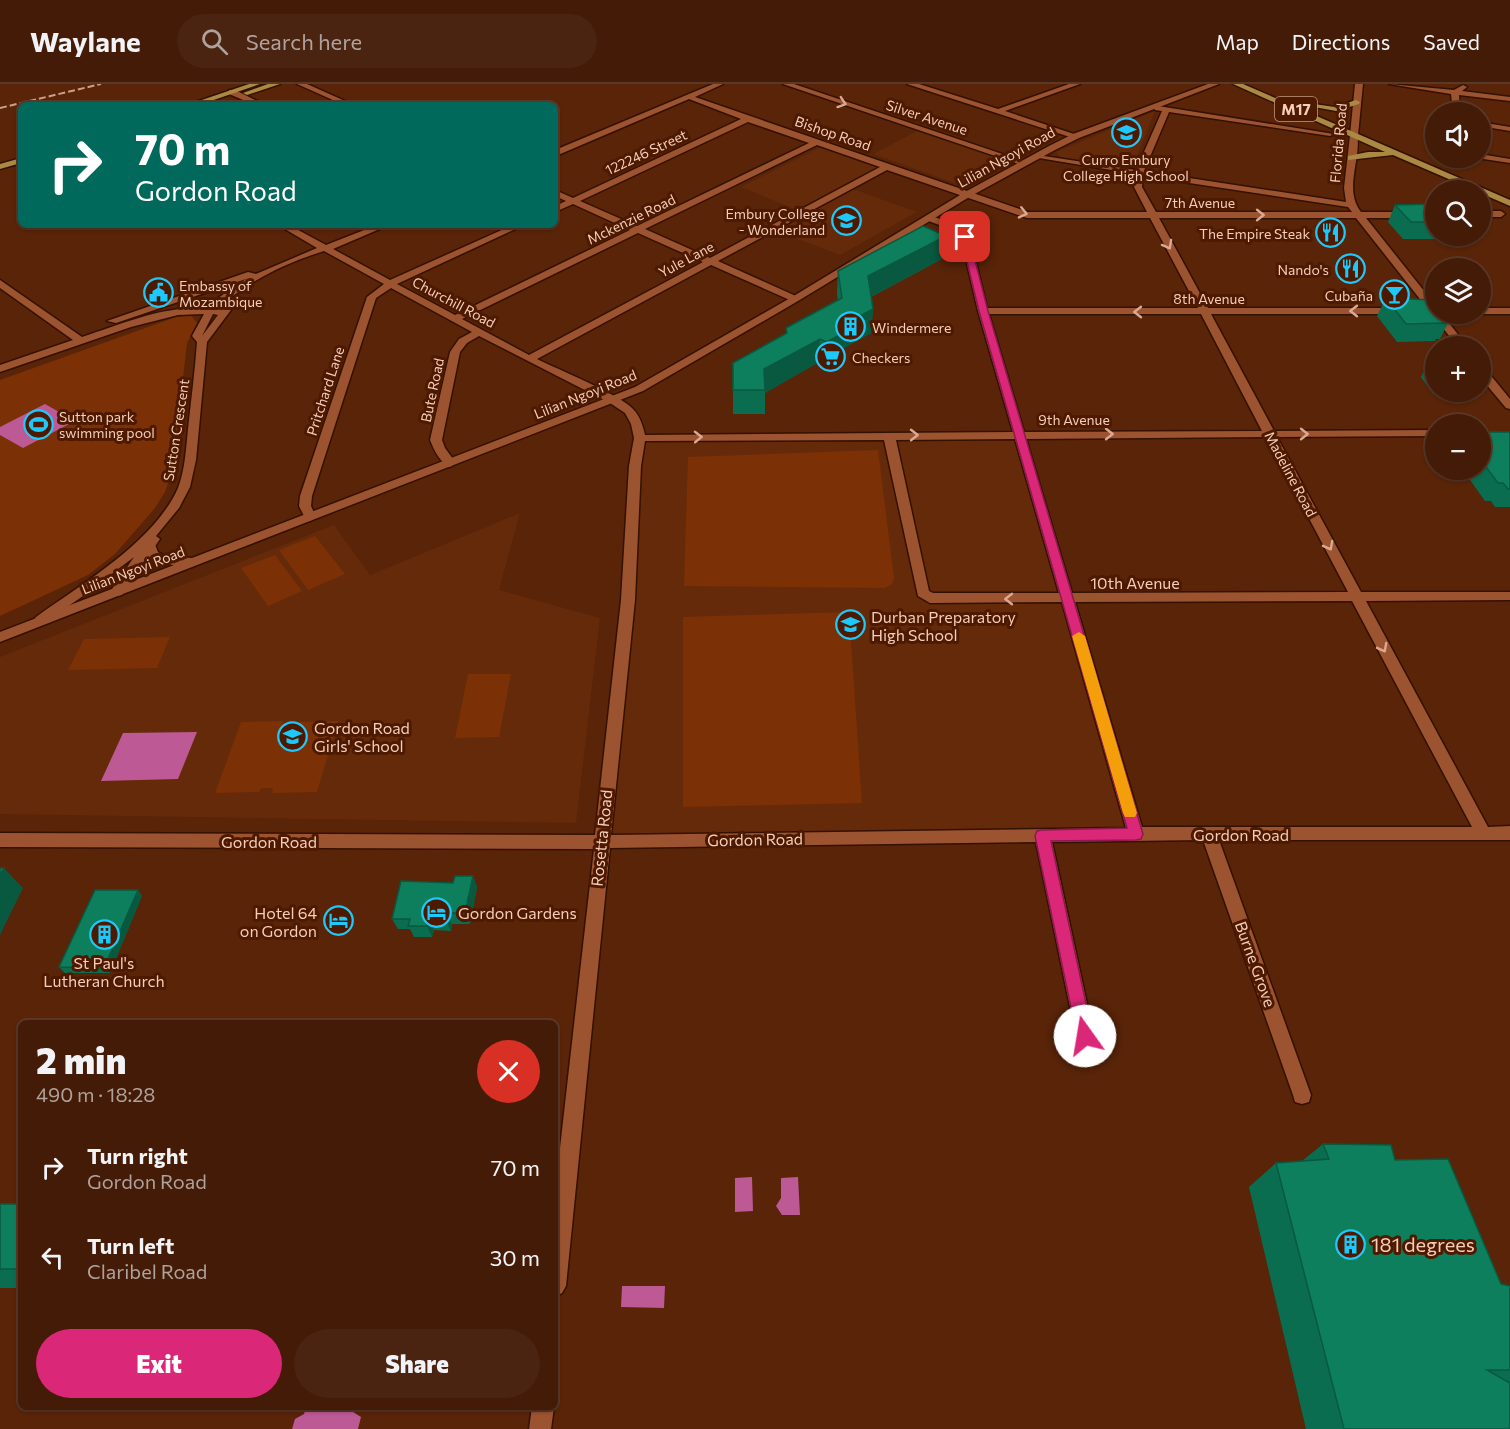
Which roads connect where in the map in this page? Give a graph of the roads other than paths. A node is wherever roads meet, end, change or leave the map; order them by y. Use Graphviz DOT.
graph roads {
  1 [pos="256,84"];
  2 [pos="276,84"];
  3 [pos="301,84"];
  4 [pos="719,84"];
  5 [pos="787,84"];
  6 [pos="911,84"];
  7 [pos="949,84"];
  8 [pos="1076,84"];
  9 [pos="1215,84"];
  10 [pos="1237,84"];
  11 [pos="1257,84"];
  12 [pos="1359,84"];
  13 [pos="1393,84"];
  14 [pos="1467,84"];
  15 [pos="931,90"];
  16 [pos="232,92"];
  17 [pos="1455,92"];
  18 [pos="240,96"];
  19 [pos="689,97"];
  20 [pos="1510,99"];
  21 [pos="200,102"];
  22 [pos="221,102"];
  23 [pos="254,102"];
  24 [pos="343,102"];
  25 [pos="1356,102"];
  26 [pos="1456,102"];
  27 [pos="1307,105"];
  28 [pos="1161,109"];
  29 [pos="999,111"];
  30 [pos="748,119"];
  31 [pos="1491,126"];
  32 [pos="1510,129"];
  33 [pos="1354,130"];
  34 [pos="1330,134"];
  35 [pos="1076,136"];
  36 [pos="817,142"];
  37 [pos="558,152"];
  38 [pos="1399,154"];
  39 [pos="1037,157"];
  40 [pos="1351,158"];
  41 [pos="1491,158"];
  42 [pos="1510,161"];
  43 [pos="18,163"];
  44 [pos="18,164"];
  45 [pos="1025,164"];
  46 [pos="888,166"];
  47 [pos="0,167"];
  48 [pos="1139,173"];
  49 [pos="0,174"];
  50 [pos="558,194"];
  51 [pos="968,194"];
  52 [pos="1510,194"];
  53 [pos="574,201"];
  54 [pos="1510,203"];
  55 [pos="1351,205"];
  56 [pos="558,208"];
  57 [pos="1491,214"];
  58 [pos="1501,214"];
  59 [pos="1358,215"];
  60 [pos="1425,215"];
  61 [pos="1152,216"];
  62 [pos="929,218"];
  63 [pos="288,228"];
  64 [pos="378,228"];
  65 [pos="513,228"];
  66 [pos="639,230"];
  67 [pos="327,249"];
  68 [pos="709,261"];
  69 [pos="272,269"];
  70 [pos="0,283"];
  71 [pos="390,284"];
  72 [pos="795,299"];
  73 [pos="1425,299"];
  74 [pos="221,300"];
  75 [pos="235,301"];
  76 [pos="210,311"];
  77 [pos="983,311"];
  78 [pos="1425,311"];
  79 [pos="1491,311"];
  80 [pos="1510,311"];
  81 [pos="224,312"];
  82 [pos="1204,312"];
  83 [pos="456,318"];
  84 [pos="1445,324"];
  85 [pos="127,326"];
  86 [pos="481,332"];
  87 [pos="1454,336"];
  88 [pos="76,338"];
  89 [pos="202,341"];
  90 [pos="529,358"];
  91 [pos="0,369"];
  92 [pos="1491,383"];
  93 [pos="614,400"];
  94 [pos="1510,406"];
  95 [pos="1020,434"];
  96 [pos="1270,434"];
  97 [pos="1425,434"];
  98 [pos="889,435"];
  99 [pos="640,438"];
  100 [pos="450,463"];
  101 [pos="310,517"];
  102 [pos="165,518"];
  103 [pos="150,545"];
  104 [pos="200,561"];
  105 [pos="117,592"];
  106 [pos="1510,596"];
  107 [pos="1356,597"];
  108 [pos="1068,599"];
  109 [pos="41,620"];
  110 [pos="0,637"];
  111 [pos="1483,833"];
  112 [pos="1510,833"];
  113 [pos="1136,834"];
  114 [pos="1209,834"];
  115 [pos="1042,836"];
  116 [pos="0,840"];
  117 [pos="600,842"];
  118 [pos="1085,1036"];
  119 [pos="1302,1095"];
  120 [pos="558,1256"];
  121 [pos="543,1410"];
  122 [pos="540,1429"];
  1 -- 16 [label="main road"];
  2 -- 18 [label="main road"];
  3 -- 24 [label="street"];
  4 -- 19 [label="street"];
  5 -- 45 [label="street, Silver Avenue, one-way"];
  6 -- 15 [label="street"];
  7 -- 15 [label="street"];
  8 -- 29 [label="street"];
  9 -- 28 [label="street, Lilian Ngoyi Road"];
  10 -- 33 [label="main road, M17"];
  11 -- 27 [label="main road, M17"];
  12 -- 25 [label="street, Florida Road"];
  13 -- 17 [label="street"];
  14 -- 17 [label="street"];
  15 -- 29 [label="street"];
  16 -- 18 [label="street"];
  16 -- 21 [label="main road"];
  17 -- 20 [label="street"];
  17 -- 26 [label="street"];
  18 -- 22 [label="main road"];
  18 -- 23 [label="street"];
  19 -- 30 [label="street, Bishop Road"];
  19 -- 37 [label="street"];
  25 -- 27 [label="main road"];
  25 -- 33 [label="street, Florida Road"];
  27 -- 33 [label="main road, M17"];
  28 -- 34 [label="street"];
  28 -- 35 [label="street, Lilian Ngoyi Road"];
  28 -- 48 [label="street"];
  29 -- 35 [label="street"];
  30 -- 36 [label="street, Bishop Road"];
  30 -- 53 [label="street, 122246 Street"];
  31 -- 32 [label="street"];
  33 -- 38 [label="main road, M17"];
  33 -- 40 [label="street, Florida Road"];
  33 -- 52 [label="main road, M17"];
  35 -- 39 [label="street, Lilian Ngoyi Road"];
  36 -- 46 [label="street, Bishop Road"];
  36 -- 66 [label="street, Mckenzie Road"];
  38 -- 40 [label="main road"];
  38 -- 54 [label="main road, M17"];
  39 -- 45 [label="street, Lilian Ngoyi Road"];
  39 -- 48 [label="street"];
  40 -- 55 [label="street, Florida Road"];
  41 -- 42 [label="street"];
  43 -- 47 [label="main road"];
  44 -- 49 [label="main road"];
  45 -- 51 [label="street, Lilian Ngoyi Road"];
  46 -- 51 [label="street, Bishop Road"];
  46 -- 68 [label="street, Yule Lane"];
  48 -- 55 [label="street"];
  48 -- 61 [label="street, Madeline Road"];
  50 -- 53 [label="street"];
  51 -- 61 [label="street, 7th Avenue, one-way"];
  51 -- 62 [label="street, Lilian Ngoyi Road"];
  53 -- 56 [label="street, 122246 Street"];
  53 -- 66 [label="street"];
  55 -- 59 [label="street, Florida Road"];
  57 -- 58 [label="street"];
  59 -- 60 [label="street, 7th Avenue"];
  61 -- 59 [label="street, 7th Avenue, one-way"];
  59 -- 73 [label="street, Florida Road"];
  61 -- 82 [label="street, Madeline Road, one-way"];
  62 -- 72 [label="street, Lilian Ngoyi Road"];
  62 -- 77 [label="street"];
  63 -- 67 [label="street, Churchill Road"];
  64 -- 67 [label="street"];
  65 -- 71 [label="street"];
  66 -- 68 [label="street"];
  66 -- 83 [label="street, Mckenzie Road"];
  67 -- 69 [label="street"];
  67 -- 71 [label="street, Churchill Road"];
  67 -- 75 [label="street"];
  68 -- 72 [label="street"];
  68 -- 90 [label="street, Yule Lane"];
  69 -- 74 [label="street"];
  69 -- 88 [label="street"];
  70 -- 88 [label="street"];
  71 -- 83 [label="street, Churchill Road"];
  71 -- 101 [label="street, Pritchard Lane"];
  72 -- 93 [label="street, Lilian Ngoyi Road"];
  74 -- 75 [label="street"];
  74 -- 76 [label="street, Sutton Crescent"];
  74 -- 85 [label="street"];
  75 -- 81 [label="street"];
  76 -- 81 [label="street"];
  76 -- 85 [label="street"];
  76 -- 89 [label="street, Sutton Crescent"];
  82 -- 77 [label="street, 8th Avenue, one-way"];
  77 -- 95 [label="street"];
  78 -- 82 [label="street, 8th Avenue, one-way"];
  79 -- 80 [label="street"];
  81 -- 89 [label="street"];
  82 -- 96 [label="street, Madeline Road"];
  83 -- 86 [label="street, Churchill Road"];
  84 -- 87 [label="street, Florida Road"];
  85 -- 88 [label="street"];
  86 -- 90 [label="street, Churchill Road"];
  86 -- 100 [label="street, Bute Road"];
  88 -- 91 [label="street"];
  89 -- 102 [label="street, Sutton Crescent"];
  90 -- 93 [label="street, Churchill Road"];
  92 -- 94 [label="street"];
  93 -- 99 [label="street"];
  93 -- 100 [label="street, Lilian Ngoyi Road"];
  95 -- 96 [label="street, 9th Avenue, one-way"];
  98 -- 95 [label="street, 9th Avenue, one-way"];
  95 -- 108 [label="street"];
  96 -- 97 [label="street, 9th Avenue, one-way"];
  96 -- 107 [label="street, Madeline Road, one-way"];
  99 -- 98 [label="street, 9th Avenue, one-way"];
  108 -- 98 [label="street, 10th Avenue, one-way"];
  99 -- 117 [label="street, Rosetta Road"];
  100 -- 101 [label="street, Lilian Ngoyi Road"];
  101 -- 104 [label="street, Lilian Ngoyi Road"];
  102 -- 103 [label="street, Sutton Crescent"];
  102 -- 109 [label="street, Sutton Crescent"];
  103 -- 104 [label="street"];
  103 -- 105 [label="street, Sutton Crescent"];
  104 -- 105 [label="street, Lilian Ngoyi Road"];
  105 -- 109 [label="street, Lilian Ngoyi Road"];
  106 -- 107 [label="street, 10th Avenue"];
  107 -- 108 [label="street, 10th Avenue"];
  107 -- 111 [label="street, Madeline Road, one-way"];
  108 -- 113 [label="street"];
  109 -- 110 [label="street, Lilian Ngoyi Road"];
  111 -- 112 [label="street, Gordon Road"];
  111 -- 114 [label="street, Gordon Road"];
  113 -- 114 [label="street, Gordon Road"];
  113 -- 115 [label="street, Gordon Road"];
  114 -- 119 [label="street, Burne Grove"];
  115 -- 117 [label="street, Gordon Road"];
  115 -- 118 [label="street"];
  116 -- 117 [label="street, Gordon Road"];
  117 -- 120 [label="street, Rosetta Road"];
  121 -- 122 [label="street"];
}
